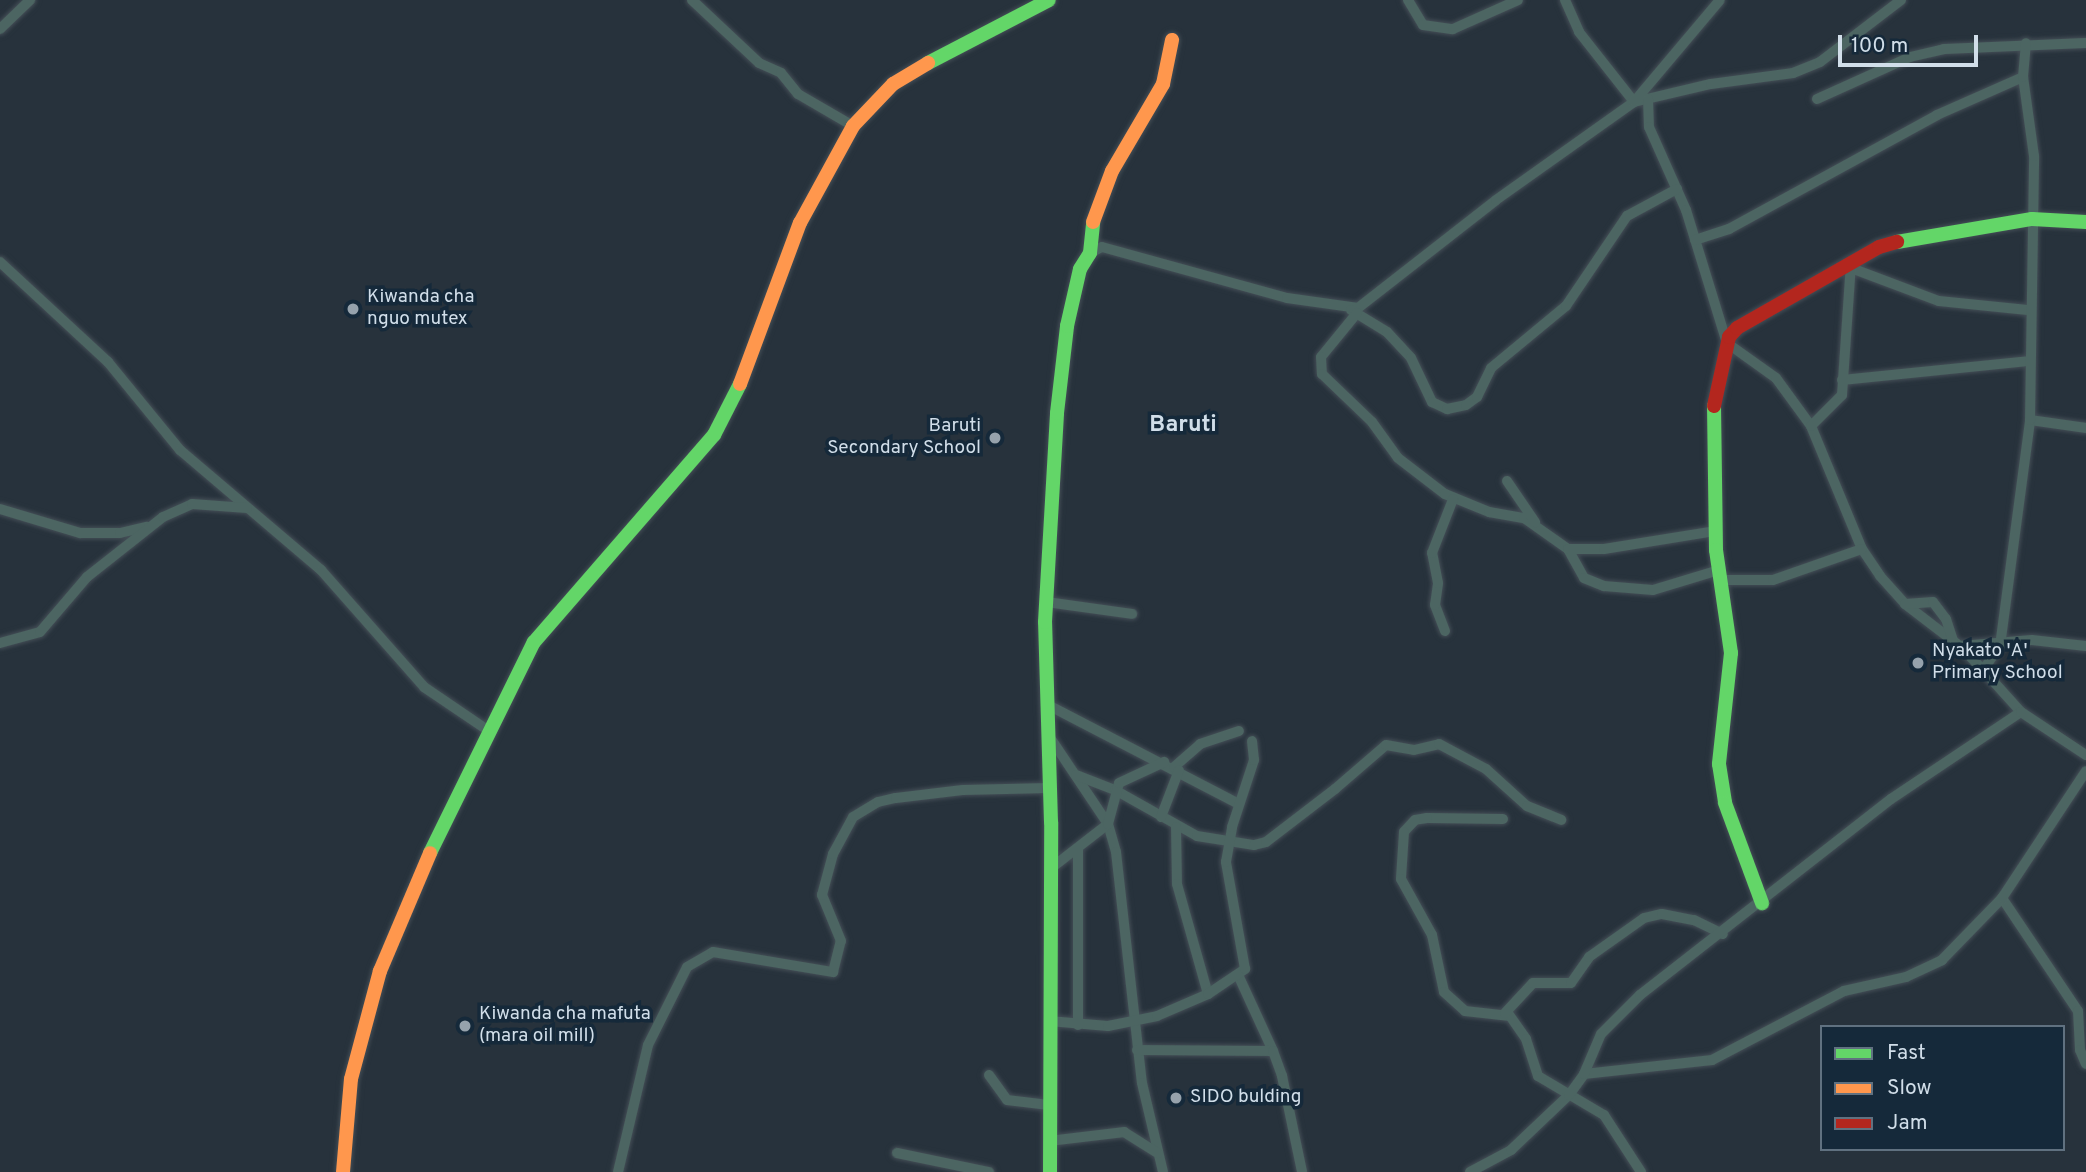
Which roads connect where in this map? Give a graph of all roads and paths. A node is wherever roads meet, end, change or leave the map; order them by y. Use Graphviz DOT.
graph roads {
  1 [pos="30,0"];
  2 [pos="692,0"];
  3 [pos="1049,0"];
  4 [pos="1408,0"];
  5 [pos="1518,0"];
  6 [pos="1564,0"];
  7 [pos="1720,0"];
  8 [pos="1900,0"];
  9 [pos="0,29"];
  10 [pos="1172,40"];
  11 [pos="2026,43"];
  12 [pos="2086,43"];
  13 [pos="2022,77"];
  14 [pos="1648,99"];
  15 [pos="1817,99"];
  16 [pos="1634,102"];
  17 [pos="853,126"];
  18 [pos="1677,189"];
  19 [pos="2032,219"];
  20 [pos="2086,222"];
  21 [pos="1695,240"];
  22 [pos="1090,253"];
  23 [pos="0,262"];
  24 [pos="1851,265"];
  25 [pos="2028,310"];
  26 [pos="1353,311"];
  27 [pos="1727,343"];
  28 [pos="2028,361"];
  29 [pos="1842,380"];
  30 [pos="2030,420"];
  31 [pos="1811,426"];
  32 [pos="2086,428"];
  33 [pos="1507,481"];
  34 [pos="1453,499"];
  35 [pos="0,509"];
  36 [pos="249,509"];
  37 [pos="1537,525"];
  38 [pos="150,526"];
  39 [pos="1715,531"];
  40 [pos="1568,549"];
  41 [pos="1862,549"];
  42 [pos="1721,575"];
  43 [pos="1046,602"];
  44 [pos="1905,604"];
  45 [pos="1132,614"];
  46 [pos="1444,631"];
  47 [pos="0,643"];
  48 [pos="1956,644"];
  49 [pos="2000,646"];
  50 [pos="2086,646"];
  51 [pos="1983,670"];
  52 [pos="1048,705"];
  53 [pos="2021,712"];
  54 [pos="486,729"];
  55 [pos="1239,732"];
  56 [pos="1048,736"];
  57 [pos="1252,741"];
  58 [pos="2086,755"];
  59 [pos="1172,766"];
  60 [pos="2086,771"];
  61 [pos="1076,775"];
  62 [pos="1049,788"];
  63 [pos="1115,790"];
  64 [pos="1239,804"];
  65 [pos="1161,817"];
  66 [pos="1503,819"];
  67 [pos="1561,820"];
  68 [pos="1108,824"];
  69 [pos="1176,827"];
  70 [pos="1228,845"];
  71 [pos="1078,849"];
  72 [pos="1050,869"];
  73 [pos="2002,898"];
  74 [pos="1762,903"];
  75 [pos="1723,934"];
  76 [pos="1239,977"];
  77 [pos="1208,994"];
  78 [pos="1505,1013"];
  79 [pos="1049,1021"];
  80 [pos="1134,1022"];
  81 [pos="1078,1025"];
  82 [pos="1137,1050"];
  83 [pos="1273,1051"];
  84 [pos="2086,1065"];
  85 [pos="1584,1074"];
  86 [pos="989,1075"];
  87 [pos="1569,1095"];
  88 [pos="1049,1105"];
  89 [pos="1049,1142"];
  90 [pos="897,1153"];
  91 [pos="1158,1153"];
  92 [pos="343,1172"];
  93 [pos="618,1172"];
  94 [pos="989,1172"];
  95 [pos="1050,1172"];
  96 [pos="1163,1172"];
  97 [pos="1302,1172"];
  98 [pos="1471,1172"];
  99 [pos="1641,1172"];
  1 -- 9 [label="street"];
  2 -- 17 [label="street"];
  3 -- 17 [label="street"];
  4 -- 5 [label="street"];
  6 -- 16 [label="street"];
  7 -- 16 [label="street"];
  8 -- 14 [label="street"];
  10 -- 22 [label="street"];
  11 -- 12 [label="street"];
  11 -- 13 [label="street"];
  11 -- 15 [label="street"];
  13 -- 19 [label="street"];
  13 -- 21 [label="street"];
  14 -- 16 [label="street"];
  14 -- 18 [label="street"];
  16 -- 26 [label="street"];
  17 -- 54 [label="street"];
  18 -- 21 [label="street"];
  18 -- 26 [label="street"];
  19 -- 20 [label="street"];
  19 -- 24 [label="street"];
  19 -- 25 [label="street"];
  21 -- 27 [label="street"];
  22 -- 26 [label="street"];
  22 -- 43 [label="street"];
  23 -- 36 [label="street"];
  24 -- 25 [label="street"];
  24 -- 27 [label="street"];
  24 -- 29 [label="street"];
  25 -- 28 [label="street"];
  26 -- 34 [label="street"];
  27 -- 31 [label="street"];
  27 -- 39 [label="street"];
  28 -- 29 [label="street"];
  28 -- 30 [label="street"];
  29 -- 31 [label="street"];
  30 -- 32 [label="street"];
  30 -- 49 [label="street"];
  31 -- 41 [label="street"];
  33 -- 37 [label="street"];
  34 -- 37 [label="street"];
  34 -- 46 [label="street"];
  35 -- 38 [label="street"];
  36 -- 38 [label="street"];
  36 -- 54 [label="street"];
  37 -- 40 [label="street"];
  38 -- 47 [label="street"];
  39 -- 40 [label="street"];
  39 -- 42 [label="street"];
  40 -- 42 [label="street"];
  41 -- 42 [label="street"];
  41 -- 44 [label="street"];
  42 -- 74 [label="street"];
  43 -- 45 [label="street"];
  43 -- 52 [label="street"];
  44 -- 48 [label="street"];
  44 -- 48 [label="street"];
  48 -- 49 [label="street"];
  48 -- 51 [label="street"];
  49 -- 50 [label="street"];
  49 -- 51 [label="street"];
  51 -- 53 [label="street"];
  52 -- 56 [label="street"];
  52 -- 59 [label="street"];
  53 -- 58 [label="street"];
  53 -- 74 [label="street"];
  54 -- 92 [label="street"];
  55 -- 59 [label="street"];
  56 -- 61 [label="street"];
  56 -- 62 [label="street"];
  57 -- 64 [label="street"];
  59 -- 63 [label="street"];
  59 -- 64 [label="street"];
  59 -- 65 [label="street"];
  60 -- 73 [label="street"];
  61 -- 63 [label="street"];
  61 -- 68 [label="street"];
  62 -- 72 [label="street"];
  62 -- 93 [label="street"];
  63 -- 65 [label="street"];
  63 -- 68 [label="street"];
  64 -- 70 [label="street"];
  65 -- 69 [label="street"];
  66 -- 78 [label="street"];
  67 -- 70 [label="street"];
  68 -- 71 [label="street"];
  68 -- 80 [label="street"];
  69 -- 70 [label="street"];
  69 -- 77 [label="street"];
  70 -- 76 [label="street"];
  71 -- 72 [label="street"];
  71 -- 81 [label="street"];
  72 -- 79 [label="street"];
  73 -- 84 [label="street"];
  73 -- 85 [label="street"];
  74 -- 75 [label="street"];
  75 -- 78 [label="street"];
  75 -- 85 [label="street"];
  76 -- 77 [label="street"];
  76 -- 83 [label="street"];
  77 -- 80 [label="street"];
  78 -- 87 [label="street"];
  79 -- 81 [label="street"];
  79 -- 88 [label="street"];
  80 -- 81 [label="street"];
  80 -- 82 [label="street"];
  82 -- 83 [label="street"];
  82 -- 91 [label="street"];
  83 -- 97 [label="street"];
  85 -- 87 [label="street"];
  86 -- 88 [label="street"];
  87 -- 98 [label="street"];
  87 -- 99 [label="street"];
  88 -- 89 [label="street"];
  89 -- 91 [label="street"];
  89 -- 95 [label="street"];
  90 -- 94 [label="street"];
  91 -- 96 [label="street"];
}
